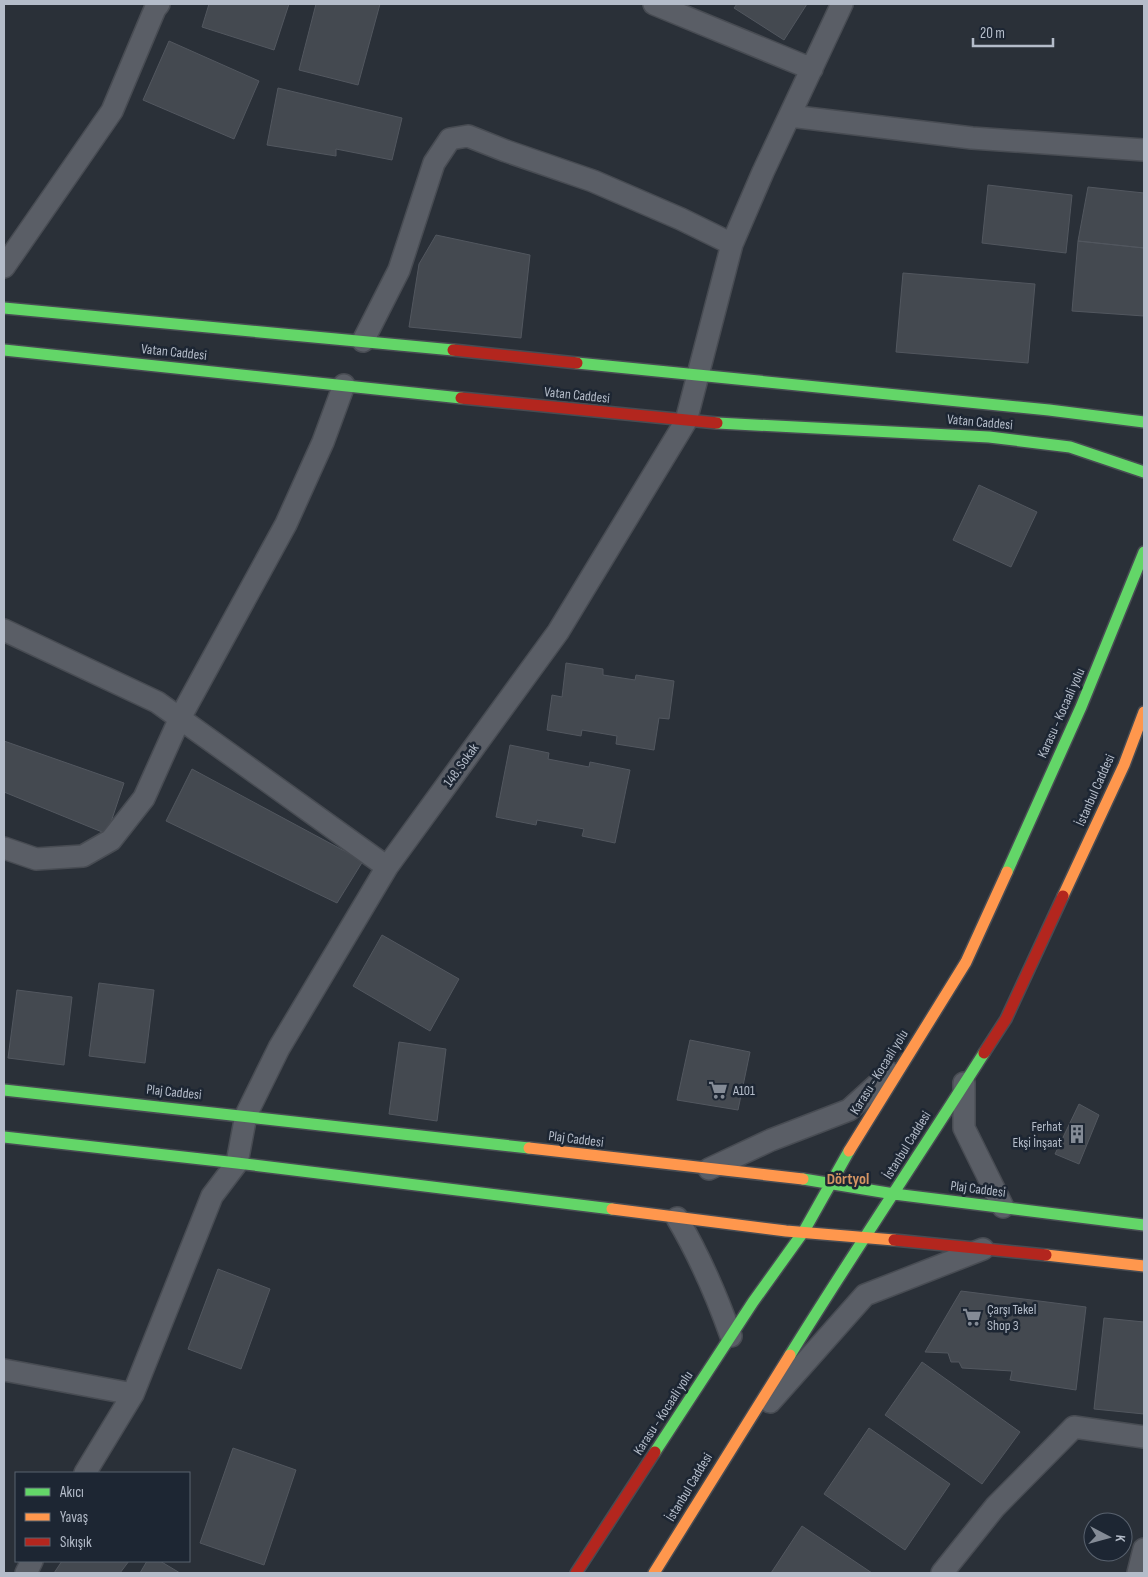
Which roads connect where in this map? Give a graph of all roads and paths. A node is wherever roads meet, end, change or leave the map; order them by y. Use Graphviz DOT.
graph roads {
  1 [pos="159,4"];
  2 [pos="654,4"];
  3 [pos="842,4"];
  4 [pos="812,69"];
  5 [pos="790,116"];
  6 [pos="1144,150"];
  7 [pos="732,244"];
  8 [pos="4,267"];
  9 [pos="4,308"];
  10 [pos="363,341"];
  11 [pos="4,350"];
  12 [pos="698,376"];
  13 [pos="344,385"];
  14 [pos="686,421"];
  15 [pos="1144,422"];
  16 [pos="1144,472"];
  17 [pos="1144,552"];
  18 [pos="4,630"];
  19 [pos="1144,712"];
  20 [pos="180,718"];
  21 [pos="4,848"];
  22 [pos="387,867"];
  23 [pos="902,1063"];
  24 [pos="964,1083"];
  25 [pos="4,1090"];
  26 [pos="246,1115"];
  27 [pos="4,1137"];
  28 [pos="237,1163"];
  29 [pos="709,1169"];
  30 [pos="829,1184"];
  31 [pos="894,1194"];
  32 [pos="1003,1207"];
  33 [pos="677,1218"];
  34 [pos="1144,1225"];
  35 [pos="804,1230"];
  36 [pos="863,1237"];
  37 [pos="988,1248"];
  38 [pos="1144,1266"];
  39 [pos="731,1336"];
  40 [pos="4,1370"];
  41 [pos="133,1394"];
  42 [pos="1144,1437"];
  43 [pos="736,1440"];
  44 [pos="86,1472"];
  45 [pos="1144,1549"];
  46 [pos="576,1573"];
  47 [pos="654,1573"];
  48 [pos="942,1573"];
  49 [pos="1138,1573"];
  1 -- 8 [label="street"];
  2 -- 4 [label="street"];
  3 -- 4 [label="street, 148. Sokak"];
  4 -- 5 [label="street, 148. Sokak"];
  5 -- 6 [label="street"];
  5 -- 7 [label="street, 148. Sokak"];
  7 -- 10 [label="street"];
  7 -- 12 [label="street, 148. Sokak"];
  9 -- 10 [label="main road, Vatan Caddesi"];
  10 -- 12 [label="main road, Vatan Caddesi"];
  11 -- 13 [label="main road, Vatan Caddesi"];
  12 -- 14 [label="street, 148. Sokak"];
  12 -- 15 [label="main road, Vatan Caddesi"];
  13 -- 14 [label="main road, Vatan Caddesi"];
  13 -- 20 [label="street"];
  14 -- 16 [label="main road, Vatan Caddesi"];
  14 -- 22 [label="street, 148. Sokak"];
  17 -- 23 [label="main road, Karasu - Kocaali yolu"];
  18 -- 20 [label="street"];
  19 -- 24 [label="main road, İstanbul Caddesi"];
  20 -- 21 [label="street"];
  20 -- 22 [label="street"];
  22 -- 26 [label="street, 148. Sokak"];
  23 -- 29 [label="street"];
  23 -- 30 [label="main road, Karasu - Kocaali yolu"];
  24 -- 31 [label="main road, İstanbul Caddesi"];
  24 -- 32 [label="street"];
  25 -- 26 [label="main road, Plaj Caddesi"];
  26 -- 28 [label="street, 148. Sokak"];
  26 -- 29 [label="main road, Plaj Caddesi"];
  27 -- 28 [label="main road"];
  28 -- 33 [label="main road"];
  28 -- 41 [label="street"];
  29 -- 30 [label="main road, Plaj Caddesi"];
  30 -- 31 [label="main road, Plaj Caddesi"];
  30 -- 35 [label="main road, Karasu - Kocaali yolu"];
  31 -- 32 [label="main road, Plaj Caddesi"];
  31 -- 36 [label="main road, İstanbul Caddesi"];
  32 -- 34 [label="main road, Plaj Caddesi"];
  33 -- 35 [label="main road"];
  33 -- 39 [label="street"];
  35 -- 36 [label="main road"];
  35 -- 39 [label="main road, Karasu - Kocaali yolu"];
  36 -- 37 [label="main road"];
  36 -- 43 [label="main road, İstanbul Caddesi"];
  37 -- 38 [label="main road"];
  37 -- 43 [label="street"];
  39 -- 46 [label="main road, Karasu - Kocaali yolu"];
  40 -- 41 [label="street"];
  41 -- 44 [label="street"];
  42 -- 48 [label="street"];
  43 -- 47 [label="main road, İstanbul Caddesi"];
  45 -- 49 [label="street"];
}
